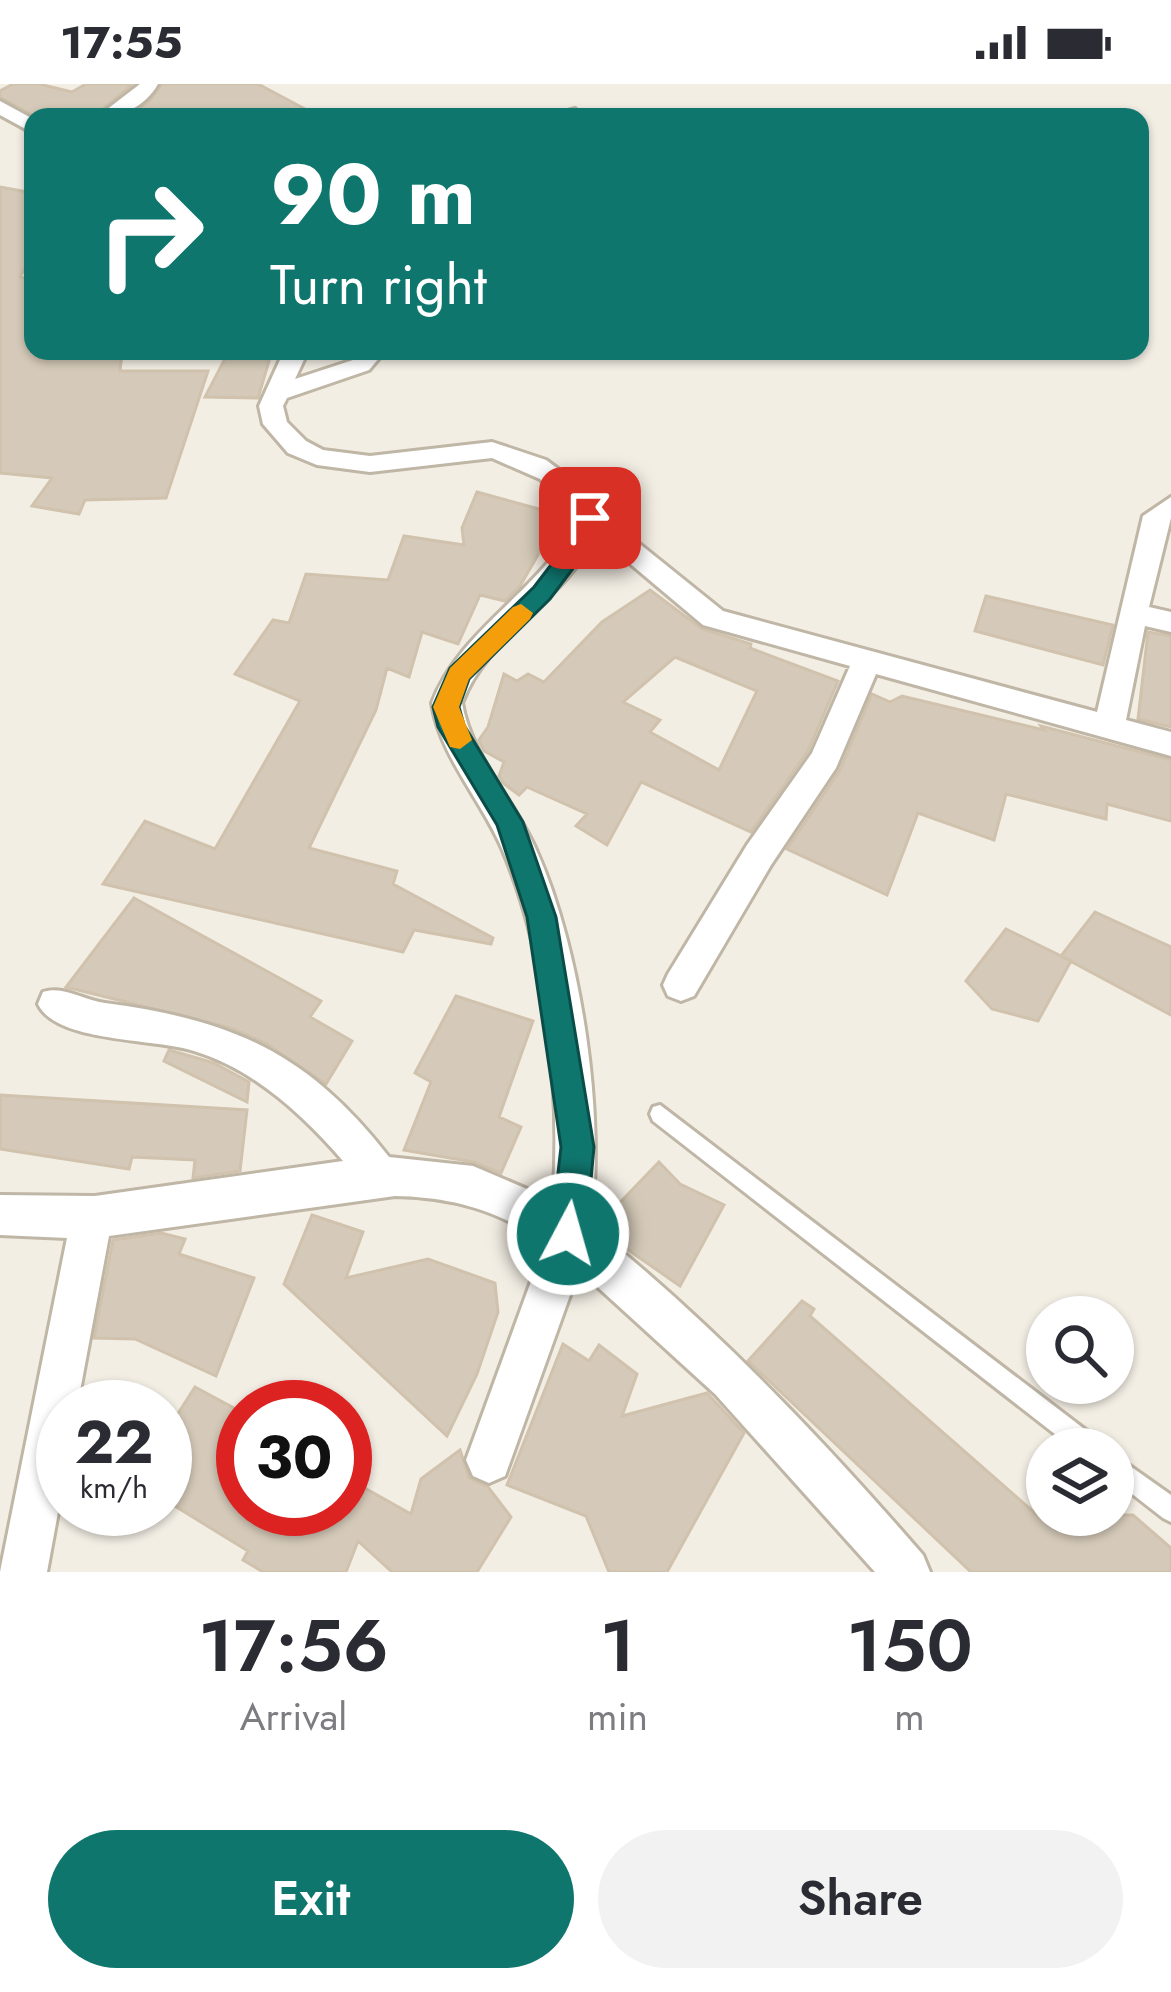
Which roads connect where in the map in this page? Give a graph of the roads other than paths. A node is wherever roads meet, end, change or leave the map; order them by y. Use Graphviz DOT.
graph roads {
  1 [pos="149,84"];
  2 [pos="120,108"];
  3 [pos="292,360"];
  4 [pos="369,360"];
  5 [pos="277,393"];
  6 [pos="1171,506"];
  7 [pos="590,518"];
  8 [pos="1133,613"];
  9 [pos="1171,622"];
  10 [pos="867,662"];
  11 [pos="1108,727"];
  12 [pos="1171,744"];
  13 [pos="681,985"];
  14 [pos="56,1004"];
  15 [pos="660,1114"];
  16 [pos="380,1177"];
  17 [pos="0,1215"];
  18 [pos="92,1216"];
  19 [pos="568,1234"];
  20 [pos="1065,1428"];
  21 [pos="489,1460"];
  22 [pos="1134,1481"];
  23 [pos="1171,1510"];
  24 [pos="22,1572"];
  25 [pos="906,1572"];
  1 -- 2 [label="street"];
  3 -- 5 [label="street"];
  4 -- 5 [label="street"];
  5 -- 7 [label="street"];
  6 -- 8 [label="street"];
  7 -- 10 [label="street"];
  7 -- 19 [label="street"];
  8 -- 9 [label="street"];
  8 -- 11 [label="street"];
  10 -- 11 [label="street"];
  10 -- 13 [label="street"];
  11 -- 12 [label="street"];
  14 -- 16 [label="street"];
  15 -- 20 [label="lane"];
  16 -- 18 [label="street"];
  16 -- 19 [label="street"];
  17 -- 18 [label="street"];
  18 -- 24 [label="street"];
  19 -- 21 [label="street"];
  19 -- 25 [label="street"];
  22 -- 23 [label="lane"];
}
